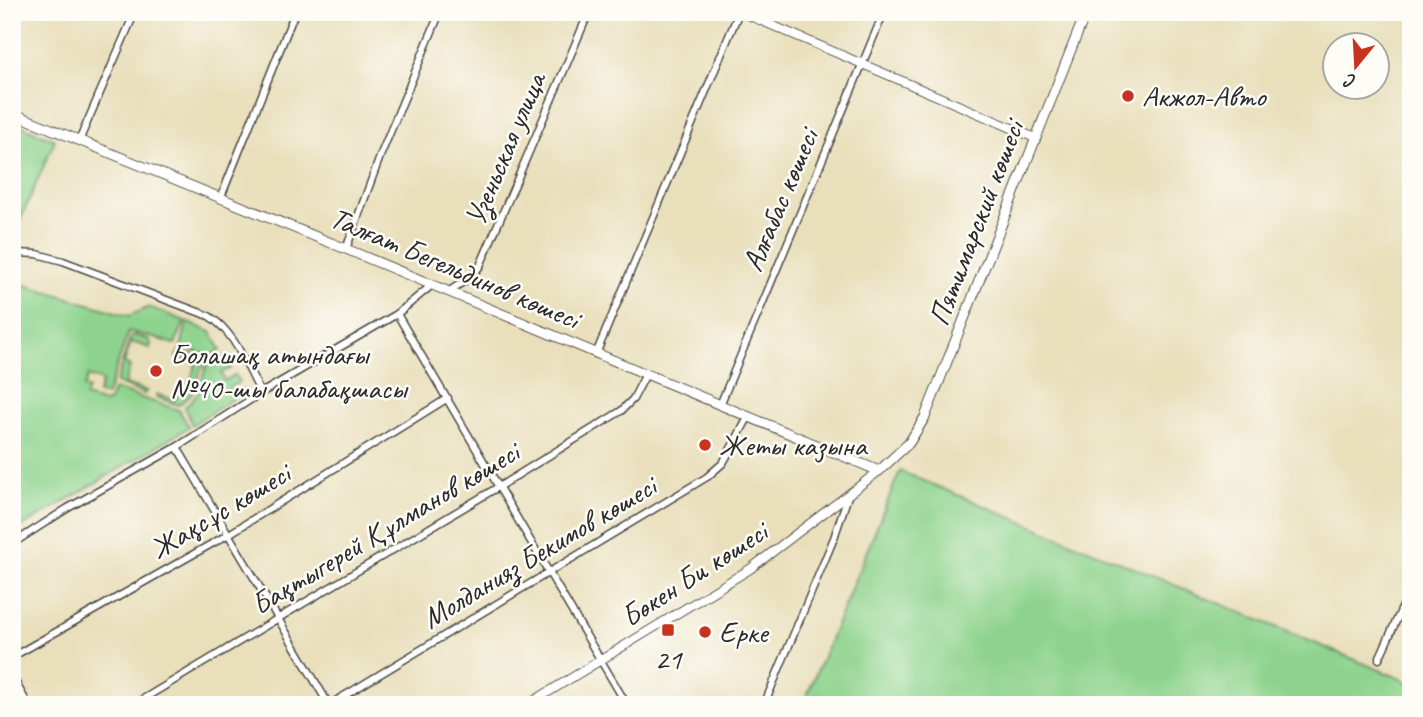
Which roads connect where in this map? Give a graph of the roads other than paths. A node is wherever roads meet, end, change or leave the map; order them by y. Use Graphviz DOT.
graph roads {
  1 [pos="135,12"];
  2 [pos="295,12"];
  3 [pos="440,12"];
  4 [pos="589,12"];
  5 [pos="740,12"];
  6 [pos="884,12"];
  7 [pos="1086,12"];
  8 [pos="862,64"];
  9 [pos="12,113"];
  10 [pos="1035,138"];
  11 [pos="79,141"];
  12 [pos="221,197"];
  13 [pos="346,249"];
  14 [pos="16,253"];
  15 [pos="432,285"];
  16 [pos="448,292"];
  17 [pos="397,314"];
  18 [pos="596,354"];
  19 [pos="646,374"];
  20 [pos="261,393"];
  21 [pos="448,398"];
  22 [pos="720,405"];
  23 [pos="749,416"];
  24 [pos="177,447"];
  25 [pos="879,471"];
  26 [pos="500,486"];
  27 [pos="848,496"];
  28 [pos="229,534"];
  29 [pos="12,544"];
  30 [pos="549,573"];
  31 [pos="1411,588"];
  32 [pos="279,620"];
  33 [pos="12,657"];
  34 [pos="1379,659"];
  35 [pos="602,661"];
  36 [pos="12,676"];
  37 [pos="29,705"];
  38 [pos="133,705"];
  39 [pos="329,705"];
  40 [pos="527,705"];
  41 [pos="627,705"];
  42 [pos="764,705"];
  1 -- 11 [label="street"];
  2 -- 12 [label="street"];
  3 -- 13 [label="street"];
  4 -- 16 [label="street, Узеньская улица"];
  5 -- 8 [label="street"];
  5 -- 18 [label="street"];
  6 -- 8 [label="street, Алғабас көшесі"];
  7 -- 10 [label="main road, Пятимарский көшесі"];
  8 -- 10 [label="street"];
  8 -- 22 [label="street, Алғабас көшесі"];
  9 -- 11 [label="main road, Талғат Бегельдинов көшесі"];
  10 -- 25 [label="main road, Пятимарский көшесі"];
  11 -- 12 [label="main road, Талғат Бегельдинов көшесі"];
  12 -- 13 [label="main road, Талғат Бегельдинов көшесі"];
  13 -- 15 [label="main road, Талғат Бегельдинов көшесі"];
  14 -- 20 [label="street"];
  15 -- 16 [label="main road, Талғат Бегельдинов көшесі"];
  15 -- 17 [label="street"];
  16 -- 18 [label="main road, Талғат Бегельдинов көшесі"];
  17 -- 20 [label="street"];
  17 -- 21 [label="street"];
  18 -- 19 [label="main road, Талғат Бегельдинов көшесі"];
  19 -- 22 [label="main road, Талғат Бегельдинов көшесі"];
  19 -- 26 [label="street, Бақтыгерей Құлманов көшесі"];
  20 -- 24 [label="street"];
  21 -- 26 [label="street"];
  21 -- 28 [label="street, Жақсұс көшесі"];
  22 -- 23 [label="main road, Талғат Бегельдинов көшесі"];
  23 -- 25 [label="main road, Талғат Бегельдинов көшесі"];
  23 -- 30 [label="street, Молданияз Бекимов көшесі"];
  24 -- 28 [label="street"];
  24 -- 29 [label="street"];
  25 -- 27 [label="street, Бөкен Би көшесі"];
  26 -- 30 [label="street"];
  26 -- 32 [label="street, Бақтыгерей Құлманов көшесі"];
  27 -- 35 [label="street, Бөкен Би көшесі"];
  27 -- 42 [label="street"];
  28 -- 32 [label="street"];
  28 -- 33 [label="street, Жақсұс көшесі"];
  30 -- 35 [label="street"];
  30 -- 39 [label="street, Молданияз Бекимов көшесі"];
  31 -- 34 [label="street"];
  32 -- 38 [label="street, Бақтыгерей Құлманов көшесі"];
  32 -- 39 [label="street"];
  35 -- 40 [label="street, Бөкен Би көшесі"];
  35 -- 41 [label="street"];
  36 -- 37 [label="street"];
}
